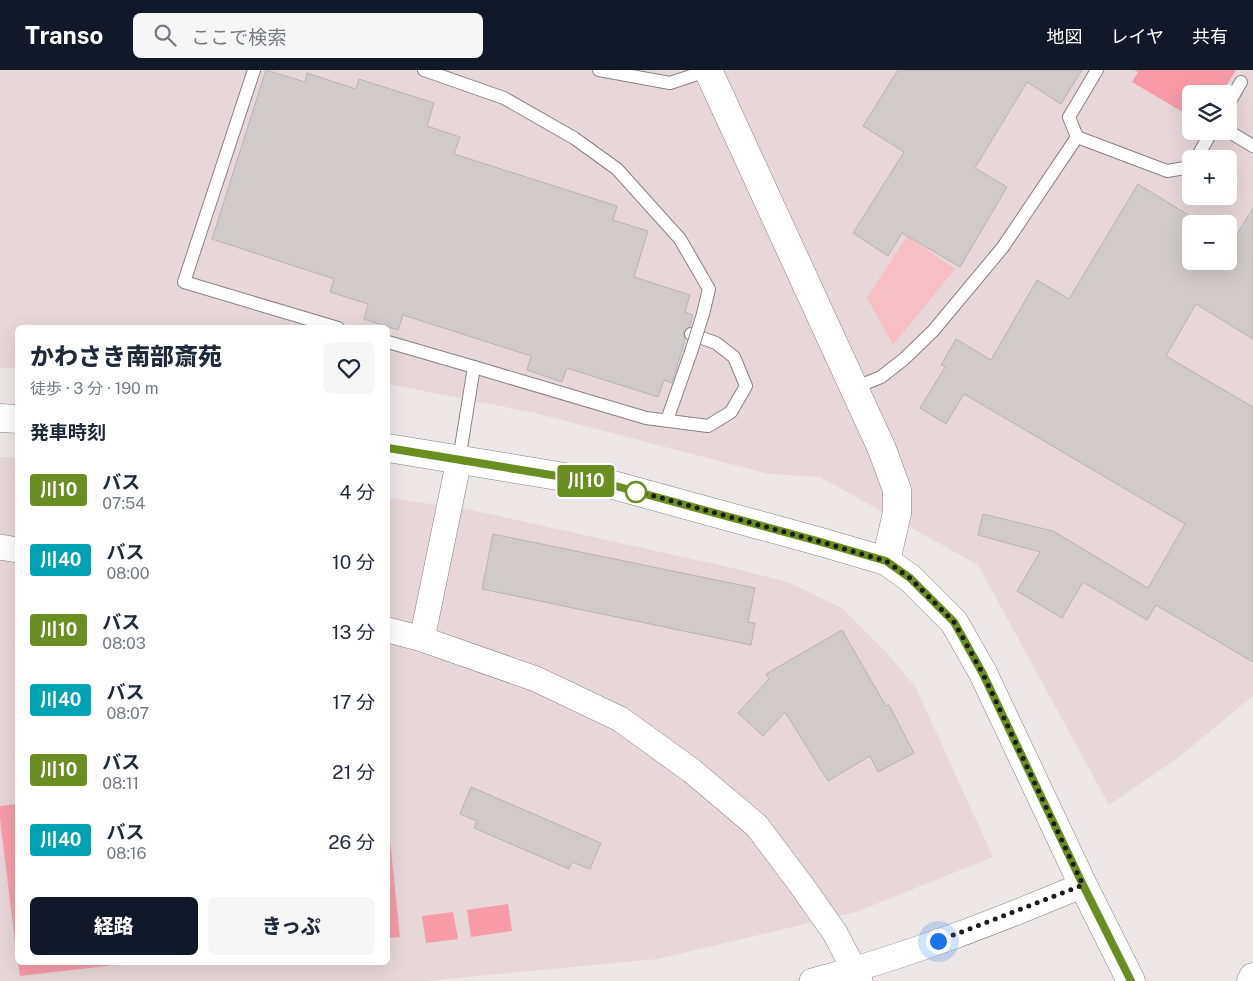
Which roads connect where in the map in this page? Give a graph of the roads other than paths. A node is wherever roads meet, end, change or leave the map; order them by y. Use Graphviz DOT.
graph roads {
  1 [pos="254,70"];
  2 [pos="424,70"];
  3 [pos="599,70"];
  4 [pos="708,70"];
  5 [pos="1097,70"];
  6 [pos="628,73"];
  7 [pos="1241,82"];
  8 [pos="1237,89"];
  9 [pos="1237,136"];
  10 [pos="1077,137"];
  11 [pos="1253,146"];
  12 [pos="1182,168"];
  13 [pos="328,325"];
  14 [pos="691,334"];
  15 [pos="390,343"];
  16 [pos="474,368"];
  17 [pos="854,388"];
  18 [pos="0,418"];
  19 [pos="15,419"];
  20 [pos="667,420"];
  21 [pos="390,448"];
  22 [pos="459,460"];
  23 [pos="0,547"];
  24 [pos="15,550"];
  25 [pos="886,561"];
  26 [pos="390,631"];
  27 [pos="422,639"];
  28 [pos="1083,885"];
  29 [pos="858,976"];
  30 [pos="1253,977"];
  31 [pos="812,981"];
  32 [pos="1131,981"];
  33 [pos="1250,981"];
  1 -- 13 [label="lane"];
  2 -- 20 [label="lane, bridge"];
  3 -- 6 [label="lane"];
  4 -- 6 [label="lane"];
  4 -- 17 [label="street"];
  5 -- 10 [label="lane"];
  7 -- 8 [label="lane"];
  9 -- 11 [label="lane"];
  10 -- 12 [label="lane"];
  10 -- 17 [label="lane"];
  14 -- 20 [label="lane"];
  15 -- 16 [label="lane"];
  16 -- 20 [label="lane"];
  16 -- 22 [label="lane"];
  17 -- 25 [label="street"];
  18 -- 19 [label="street"];
  21 -- 22 [label="street"];
  22 -- 25 [label="street"];
  22 -- 27 [label="street"];
  23 -- 24 [label="street"];
  25 -- 28 [label="street"];
  26 -- 27 [label="street"];
  27 -- 29 [label="street"];
  28 -- 29 [label="street"];
  28 -- 32 [label="street"];
  29 -- 31 [label="street"];
  30 -- 33 [label="street"];
}
